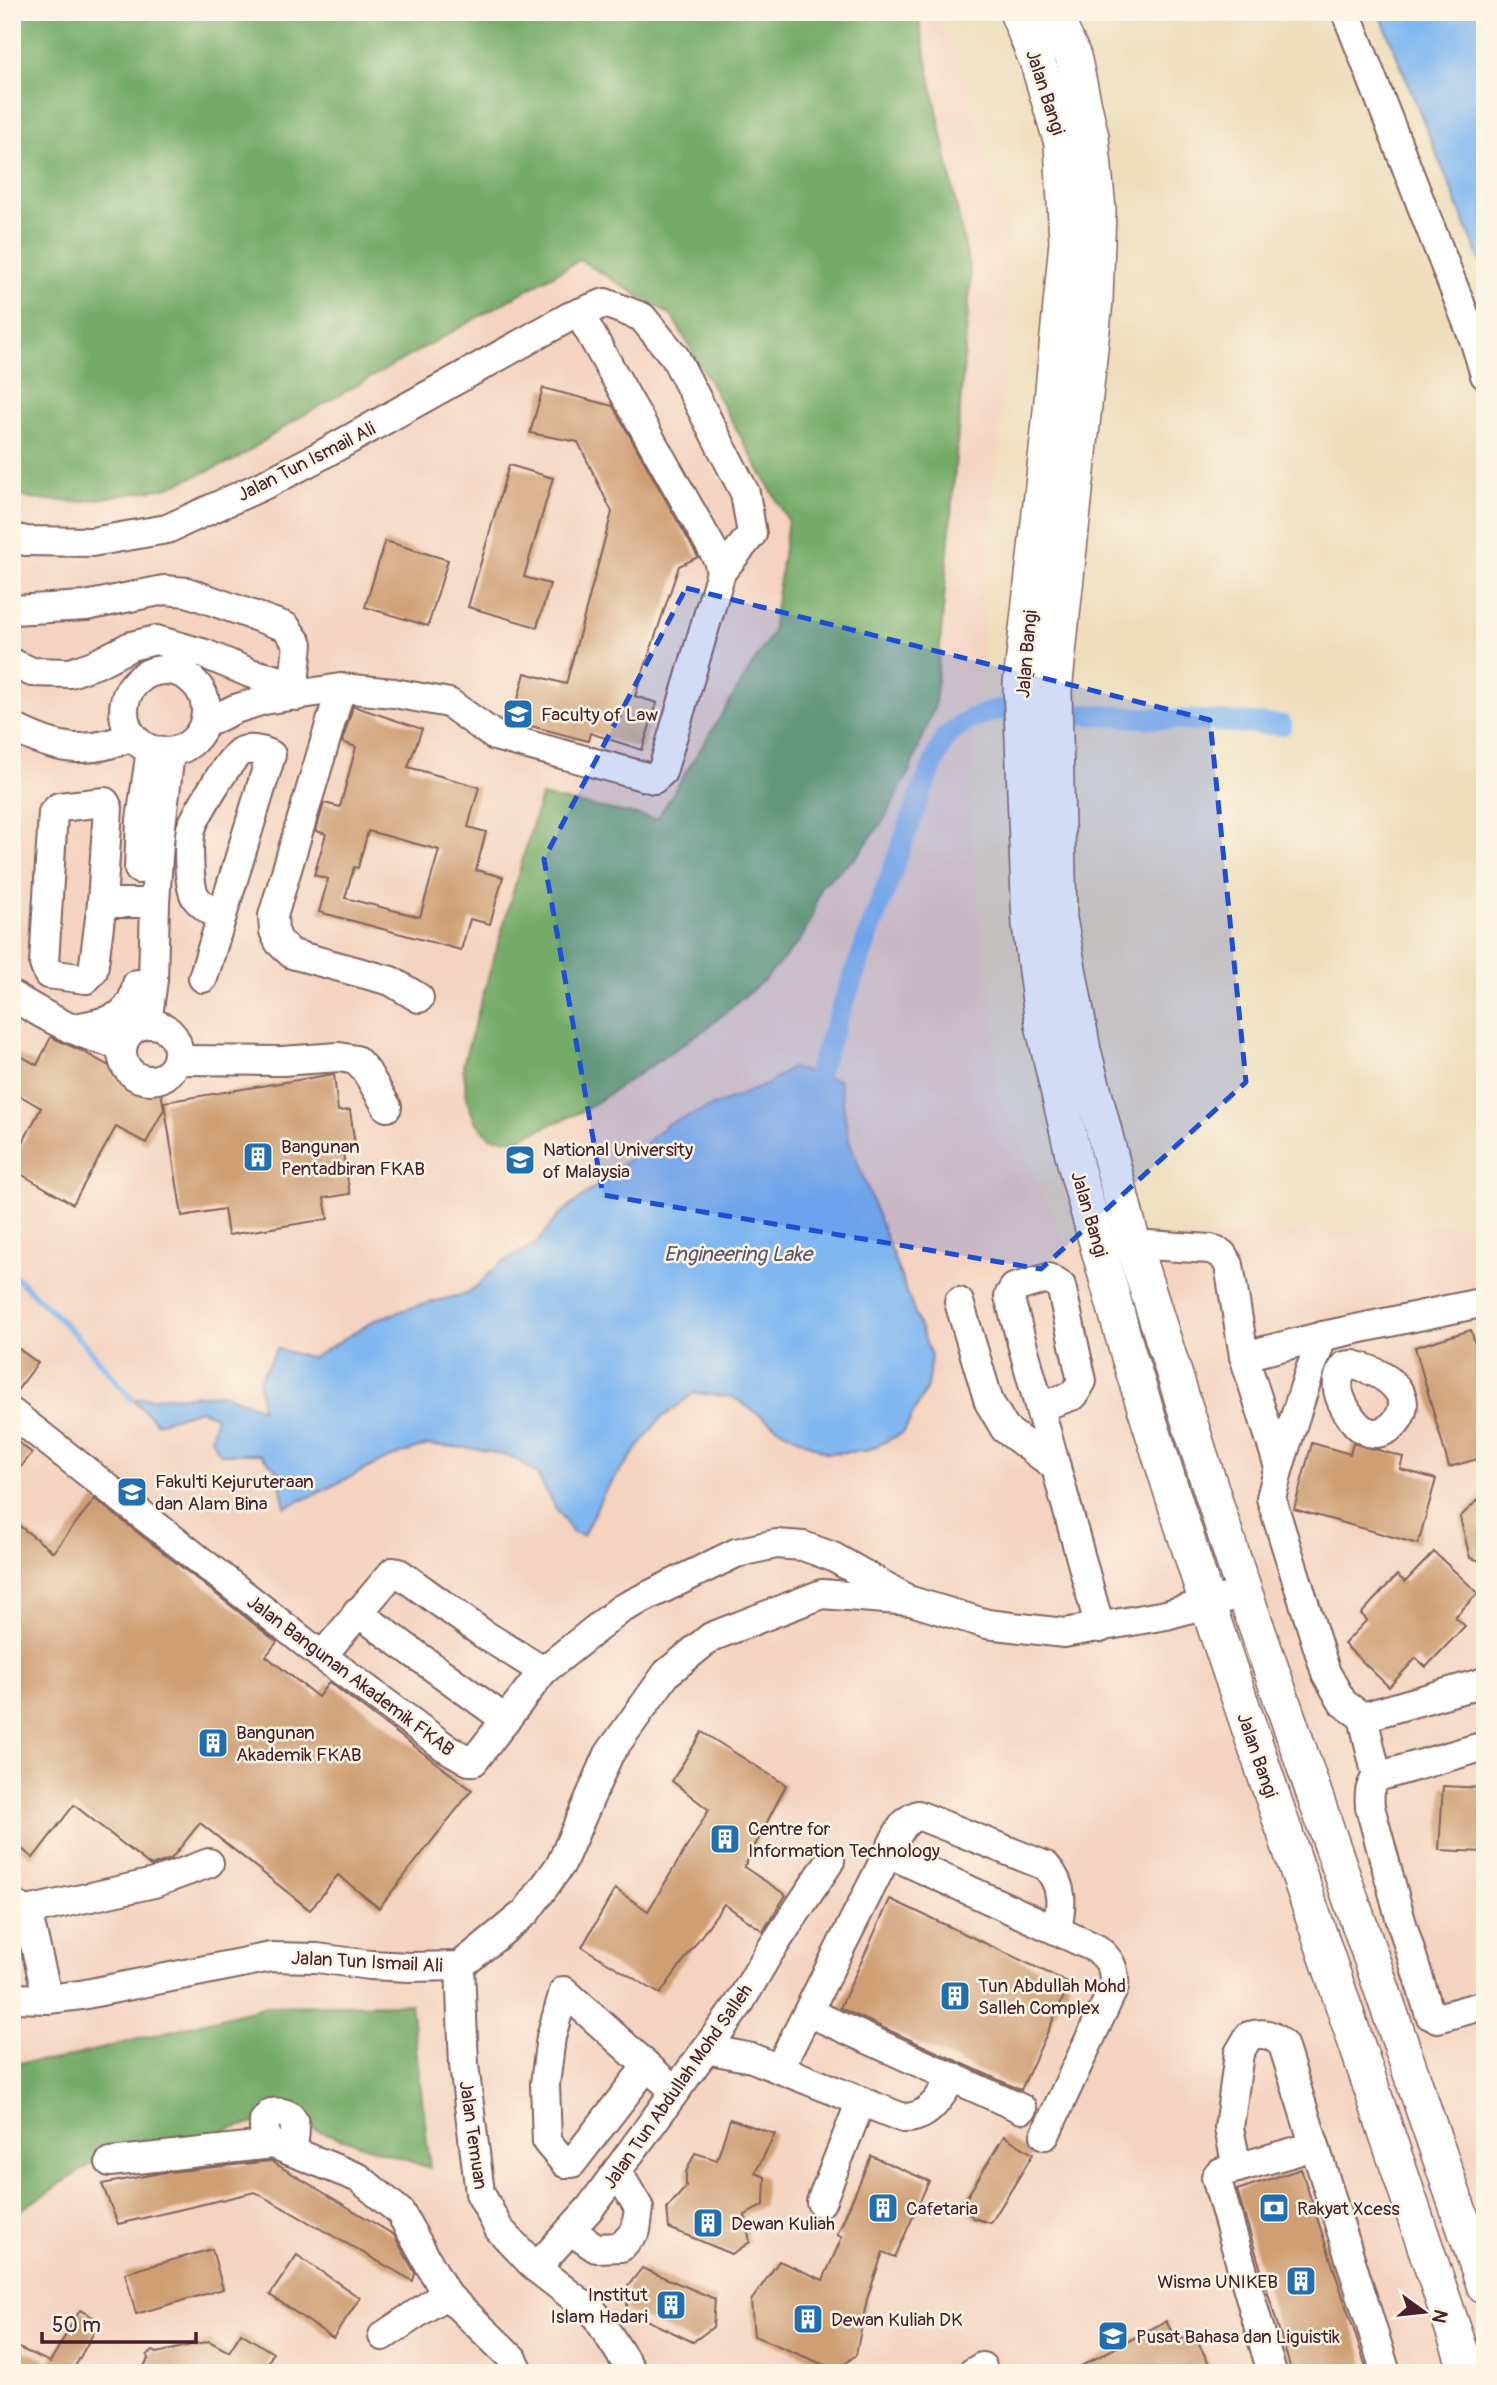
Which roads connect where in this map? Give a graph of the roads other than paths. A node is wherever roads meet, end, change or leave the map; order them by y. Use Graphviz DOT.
graph roads {
  1 [pos="1017,12"];
  2 [pos="1053,12"];
  3 [pos="1346,12"];
  4 [pos="579,313"];
  5 [pos="1485,375"];
  6 [pos="12,538"];
  7 [pos="721,572"];
  8 [pos="12,610"];
  9 [pos="12,663"];
  10 [pos="200,686"];
  11 [pos="341,688"];
  12 [pos="295,690"];
  13 [pos="264,700"];
  14 [pos="204,724"];
  15 [pos="12,727"];
  16 [pos="1038,735"];
  17 [pos="144,739"];
  18 [pos="152,821"];
  19 [pos="191,827"];
  20 [pos="102,903"];
  21 [pos="146,903"];
  22 [pos="221,918"];
  23 [pos="203,978"];
  24 [pos="145,979"];
  25 [pos="12,996"];
  26 [pos="419,998"];
  27 [pos="147,1023"];
  28 [pos="71,1029"];
  29 [pos="122,1045"];
  30 [pos="178,1060"];
  31 [pos="387,1107"];
  32 [pos="1133,1244"];
  33 [pos="959,1302"];
  34 [pos="1485,1302"];
  35 [pos="1323,1336"];
  36 [pos="1244,1356"];
  37 [pos="1345,1366"];
  38 [pos="1040,1407"];
  39 [pos="12,1413"];
  40 [pos="1056,1467"];
  41 [pos="1279,1467"];
  42 [pos="1244,1593"];
  43 [pos="911,1601"];
  44 [pos="1207,1603"];
  45 [pos="357,1612"];
  46 [pos="1100,1628"];
  47 [pos="322,1656"];
  48 [pos="543,1671"];
  49 [pos="1485,1682"];
  50 [pos="1363,1717"];
  51 [pos="506,1720"];
  52 [pos="1485,1746"];
  53 [pos="1377,1777"];
  54 [pos="888,1853"];
  55 [pos="830,1861"];
  56 [pos="209,1863"];
  57 [pos="20,1908"];
  58 [pos="1057,1930"];
  59 [pos="460,1965"];
  60 [pos="12,1998"];
  61 [pos="48,1999"];
  62 [pos="1485,2005"];
  63 [pos="808,2012"];
  64 [pos="706,2049"];
  65 [pos="646,2066"];
  66 [pos="779,2069"];
  67 [pos="953,2077"];
  68 [pos="675,2091"];
  69 [pos="861,2101"];
  70 [pos="1023,2109"];
  71 [pos="1045,2135"];
  72 [pos="1315,2146"];
  73 [pos="110,2162"];
  74 [pos="1237,2168"];
  75 [pos="617,2171"];
  76 [pos="821,2202"];
  77 [pos="570,2230"];
  78 [pos="536,2268"];
  79 [pos="1485,2287"];
  80 [pos="446,2294"];
  81 [pos="383,2336"];
  82 [pos="520,2373"];
  83 [pos="633,2373"];
  84 [pos="1272,2373"];
  85 [pos="1386,2373"];
  86 [pos="1468,2373"];
  1 -- 16 [label="main road, Jalan Bangi"];
  2 -- 16 [label="main road, Jalan Bangi"];
  3 -- 5 [label="street"];
  4 -- 6 [label="street, Jalan Tun Ismail Ali"];
  4 -- 7 [label="street"];
  4 -- 7 [label="street, Jalan Tun Ismail Ali"];
  7 -- 11 [label="street"];
  8 -- 12 [label="street"];
  9 -- 12 [label="street"];
  10 -- 13 [label="street"];
  10 -- 14 [label="street"];
  10 -- 17 [label="street"];
  11 -- 12 [label="street"];
  11 -- 26 [label="street"];
  12 -- 13 [label="street"];
  13 -- 14 [label="street"];
  14 -- 17 [label="street"];
  15 -- 17 [label="street"];
  16 -- 32 [label="main road, Jalan Bangi"];
  16 -- 44 [label="main road, Jalan Bangi"];
  17 -- 18 [label="street"];
  18 -- 19 [label="street"];
  18 -- 21 [label="street"];
  19 -- 22 [label="street"];
  19 -- 22 [label="street"];
  20 -- 20 [label="street"];
  20 -- 21 [label="street"];
  21 -- 24 [label="street"];
  22 -- 23 [label="street"];
  24 -- 27 [label="street"];
  24 -- 28 [label="street"];
  25 -- 28 [label="street"];
  27 -- 29 [label="street"];
  27 -- 30 [label="street"];
  28 -- 29 [label="street"];
  29 -- 30 [label="street"];
  30 -- 31 [label="street"];
  32 -- 36 [label="street"];
  32 -- 42 [label="main road, Jalan Bangi"];
  33 -- 40 [label="street"];
  34 -- 35 [label="street"];
  35 -- 36 [label="street"];
  35 -- 37 [label="street"];
  35 -- 41 [label="street"];
  36 -- 41 [label="street"];
  38 -- 40 [label="street"];
  39 -- 47 [label="street, Jalan Bangunan Akademik FKAB"];
  40 -- 46 [label="street"];
  41 -- 50 [label="street"];
  42 -- 44 [label="street, Jalan Tun Ismail Ali"];
  42 -- 79 [label="main road, Jalan Bangi"];
  43 -- 46 [label="street, Jalan Tun Ismail Ali"];
  43 -- 48 [label="street, Jalan Bangunan Akademik FKAB"];
  43 -- 59 [label="street, Jalan Tun Ismail Ali"];
  44 -- 46 [label="street, Jalan Tun Ismail Ali"];
  44 -- 86 [label="main road, Jalan Bangi"];
  45 -- 47 [label="street"];
  45 -- 48 [label="street"];
  45 -- 51 [label="street"];
  47 -- 51 [label="street, Jalan Bangunan Akademik FKAB"];
  48 -- 51 [label="street, Jalan Bangunan Akademik FKAB"];
  49 -- 50 [label="street"];
  50 -- 53 [label="street"];
  52 -- 53 [label="street"];
  53 -- 62 [label="street"];
  54 -- 58 [label="street"];
  54 -- 58 [label="street"];
  54 -- 63 [label="street"];
  55 -- 64 [label="street, Jalan Tun Abdullah Mohd Salleh"];
  56 -- 57 [label="street"];
  57 -- 61 [label="street"];
  58 -- 71 [label="street"];
  59 -- 61 [label="street, Jalan Tun Ismail Ali"];
  59 -- 78 [label="street, Jalan Temuan"];
  60 -- 61 [label="street, Jalan Tun Ismail Ali"];
  63 -- 66 [label="street"];
  63 -- 67 [label="street"];
  64 -- 66 [label="street"];
  64 -- 68 [label="street, Jalan Tun Abdullah Mohd Salleh"];
  65 -- 65 [label="street"];
  65 -- 68 [label="street"];
  66 -- 69 [label="street"];
  67 -- 69 [label="street"];
  67 -- 70 [label="street"];
  68 -- 75 [label="street, Jalan Tun Abdullah Mohd Salleh"];
  69 -- 76 [label="street"];
  72 -- 74 [label="street"];
  72 -- 74 [label="street"];
  72 -- 85 [label="street"];
  73 -- 80 [label="street"];
  74 -- 84 [label="street"];
  75 -- 77 [label="street, Jalan Tun Abdullah Mohd Salleh"];
  75 -- 77 [label="street"];
  77 -- 78 [label="street, Jalan Tun Abdullah Mohd Salleh"];
  78 -- 83 [label="street, Jalan Temuan"];
  80 -- 81 [label="street"];
  80 -- 82 [label="street"];
}
